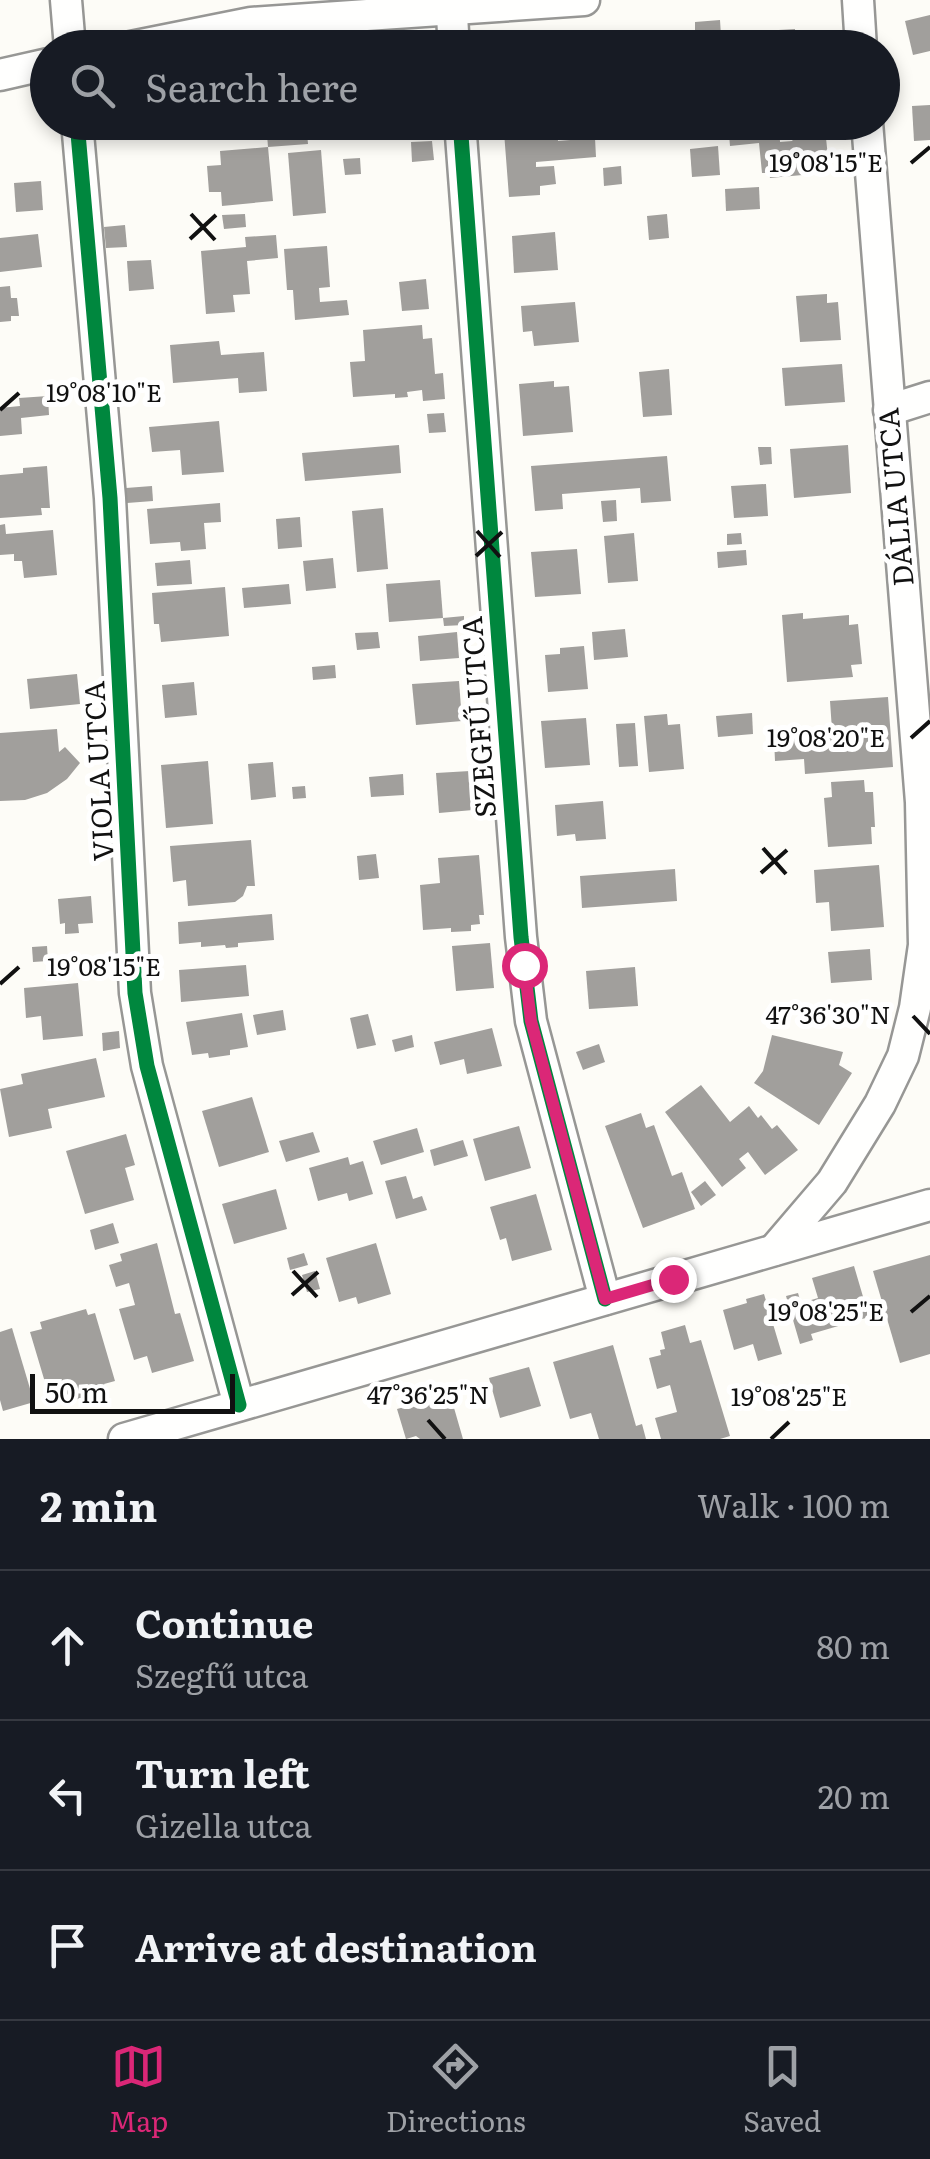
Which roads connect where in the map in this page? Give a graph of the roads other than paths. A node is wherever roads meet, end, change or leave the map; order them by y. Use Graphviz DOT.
graph roads {
  1 [pos="66,0"];
  2 [pos="584,0"];
  3 [pos="858,0"];
  4 [pos="451,4"];
  5 [pos="68,30"];
  6 [pos="217,30"];
  7 [pos="453,30"];
  8 [pos="860,30"];
  9 [pos="30,68"];
  10 [pos="0,76"];
  11 [pos="79,140"];
  12 [pos="461,140"];
  13 [pos="868,140"];
  14 [pos="930,397"];
  15 [pos="889,410"];
  16 [pos="926,801"];
  17 [pos="930,1204"];
  18 [pos="774,1250"];
  19 [pos="605,1299"];
  20 [pos="240,1406"];
  21 [pos="124,1439"];
  1 -- 5 [label="street"];
  2 -- 4 [label="street"];
  3 -- 8 [label="street"];
  4 -- 6 [label="street"];
  4 -- 7 [label="street"];
  9 -- 10 [label="street"];
  11 -- 20 [label="street, VIOLA UTCA"];
  12 -- 19 [label="street, SZEGFŰ UTCA"];
  13 -- 15 [label="street, DÁLIA UTCA"];
  14 -- 15 [label="street"];
  15 -- 16 [label="street, DÁLIA UTCA"];
  16 -- 18 [label="street, DÁLIA UTCA"];
  17 -- 18 [label="street"];
  18 -- 19 [label="street"];
  19 -- 20 [label="street"];
  20 -- 21 [label="street"];
}
